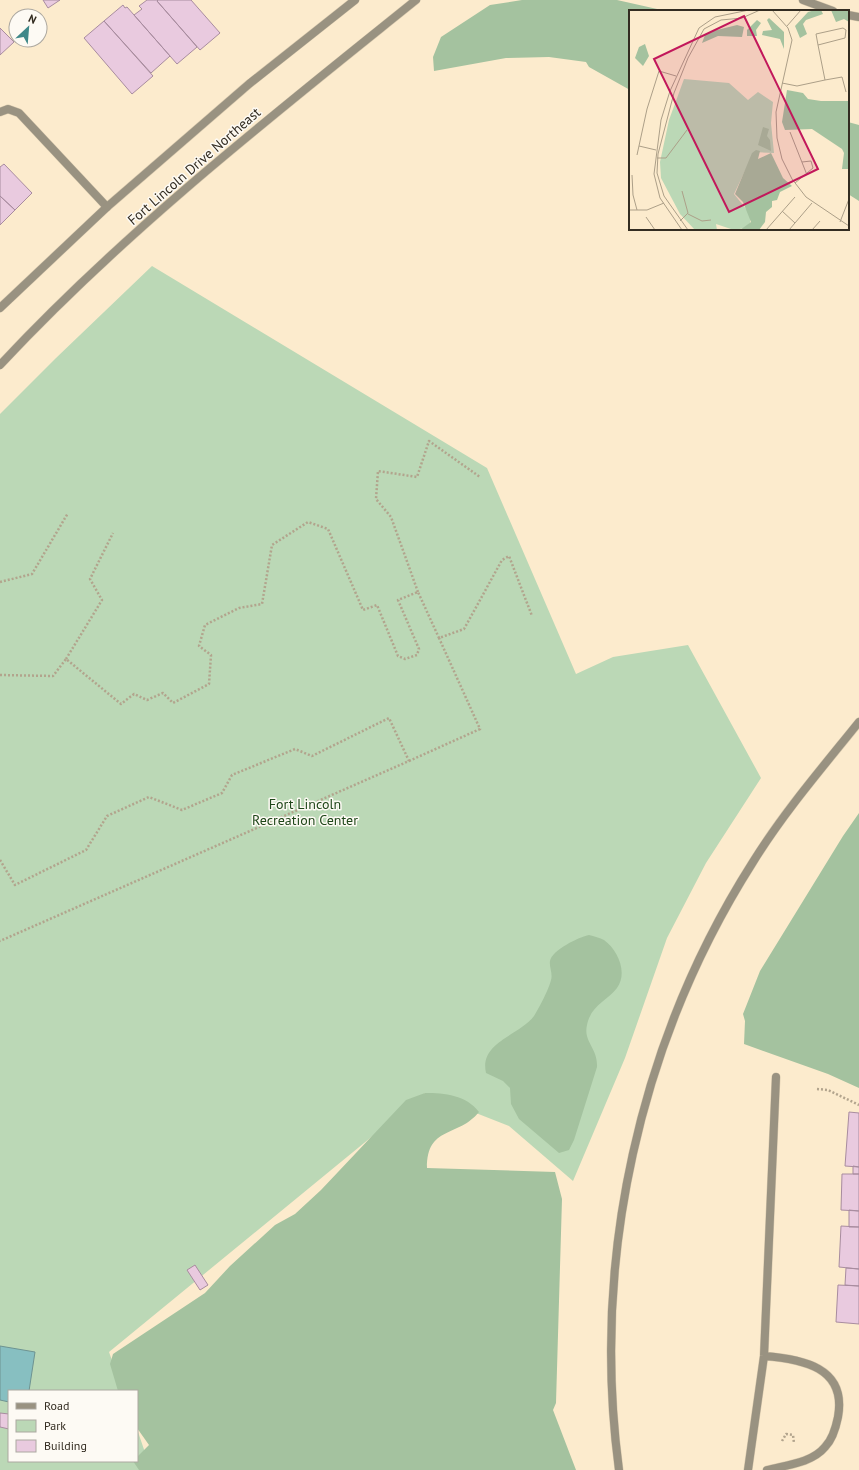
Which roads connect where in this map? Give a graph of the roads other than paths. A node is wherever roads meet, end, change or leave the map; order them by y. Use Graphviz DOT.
graph roads {
  1 [pos="356,0"];
  2 [pos="416,0"];
  3 [pos="803,0"];
  4 [pos="830,10"];
  5 [pos="849,15"];
  6 [pos="859,17"];
  7 [pos="0,112"];
  8 [pos="107,207"];
  9 [pos="0,308"];
  10 [pos="0,365"];
  11 [pos="859,722"];
  12 [pos="776,1077"];
  13 [pos="764,1356"];
  14 [pos="619,1470"];
  15 [pos="748,1470"];
  16 [pos="767,1470"];
  1 -- 8 [label="street, Fort Lincoln Drive Northeast"];
  2 -- 10 [label="street, Fort Lincoln Drive Northeast"];
  3 -- 4 [label="street"];
  5 -- 6 [label="street"];
  7 -- 8 [label="street"];
  8 -- 9 [label="street, Fort Lincoln Drive Northeast"];
  11 -- 14 [label="street"];
  12 -- 13 [label="street"];
  13 -- 15 [label="street"];
  13 -- 16 [label="street"];
}
